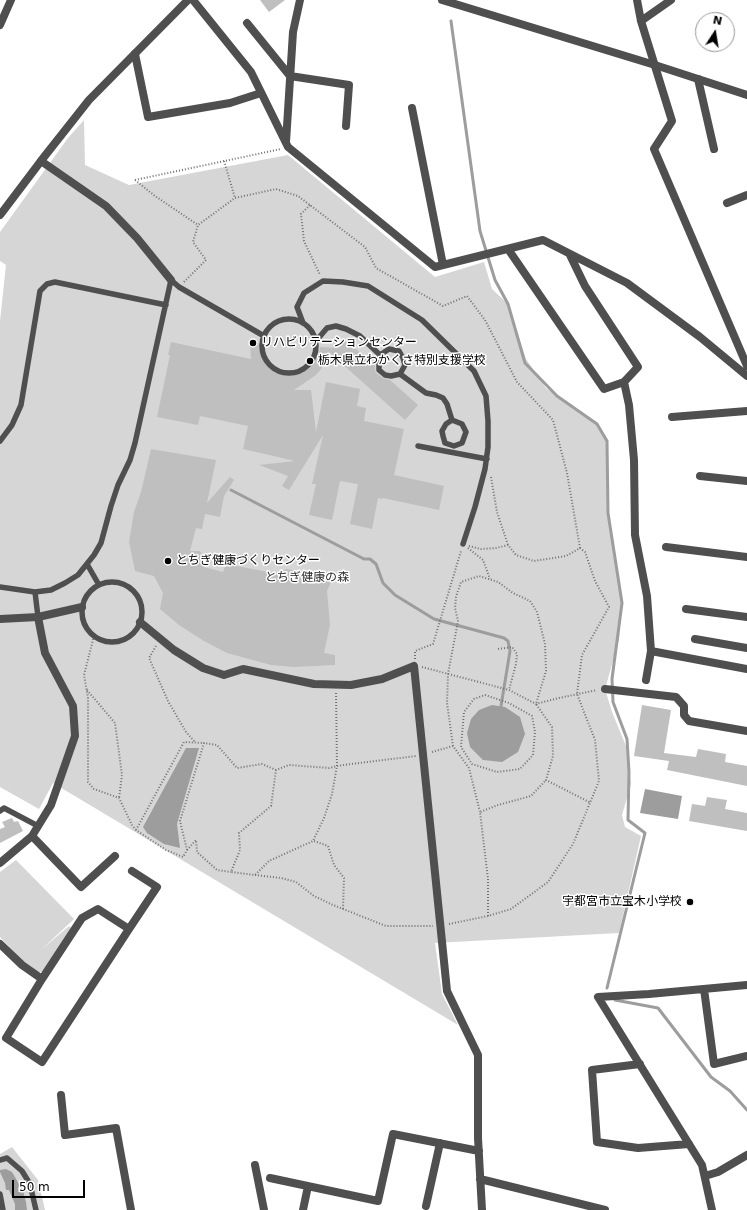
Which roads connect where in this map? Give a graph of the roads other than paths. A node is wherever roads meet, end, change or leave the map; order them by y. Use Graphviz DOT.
graph roads {
  1 [pos="11,0"];
  2 [pos="188,0"];
  3 [pos="193,0"];
  4 [pos="300,0"];
  5 [pos="442,0"];
  6 [pos="637,0"];
  7 [pos="671,0"];
  8 [pos="462,3"];
  9 [pos="640,20"];
  10 [pos="247,23"];
  11 [pos="0,25"];
  12 [pos="134,54"];
  13 [pos="655,65"];
  14 [pos="290,76"];
  15 [pos="698,79"];
  16 [pos="261,93"];
  17 [pos="747,96"];
  18 [pos="412,108"];
  19 [pos="346,126"];
  20 [pos="287,145"];
  21 [pos="714,149"];
  22 [pos="41,161"];
  23 [pos="747,195"];
  24 [pos="727,203"];
  25 [pos="0,215"];
  26 [pos="508,249"];
  27 [pos="570,254"];
  28 [pos="443,265"];
  29 [pos="171,280"];
  30 [pos="166,305"];
  31 [pos="303,323"];
  32 [pos="264,336"];
  33 [pos="316,341"];
  34 [pos="380,355"];
  35 [pos="747,366"];
  36 [pos="400,374"];
  37 [pos="747,376"];
  38 [pos="624,382"];
  39 [pos="747,410"];
  40 [pos="672,417"];
  41 [pos="452,420"];
  42 [pos="0,441"];
  43 [pos="418,446"];
  44 [pos="487,459"];
  45 [pos="700,476"];
  46 [pos="747,480"];
  47 [pos="463,544"];
  48 [pos="666,548"];
  49 [pos="747,557"];
  50 [pos="87,564"];
  51 [pos="99,585"];
  52 [pos="0,587"];
  53 [pos="35,592"];
  54 [pos="82,607"];
  55 [pos="686,609"];
  56 [pos="38,617"];
  57 [pos="747,617"];
  58 [pos="0,619"];
  59 [pos="140,622"];
  60 [pos="695,639"];
  61 [pos="747,648"];
  62 [pos="651,651"];
  63 [pos="747,669"];
  64 [pos="646,680"];
  65 [pos="605,689"];
  66 [pos="747,731"];
  67 [pos="1,808"];
  68 [pos="38,826"];
  69 [pos="32,836"];
  70 [pos="115,856"];
  71 [pos="0,863"];
  72 [pos="132,871"];
  73 [pos="129,929"];
  74 [pos="0,944"];
  75 [pos="42,979"];
  76 [pos="747,986"];
  77 [pos="704,989"];
  78 [pos="747,1056"];
  79 [pos="640,1064"];
  80 [pos="61,1095"];
  81 [pos="440,1143"];
  82 [pos="689,1144"];
  83 [pos="479,1151"];
  84 [pos="747,1155"];
  85 [pos="0,1160"];
  86 [pos="255,1165"];
  87 [pos="705,1176"];
  88 [pos="270,1178"];
  89 [pos="480,1179"];
  90 [pos="308,1186"];
  91 [pos="0,1194"];
  92 [pos="426,1206"];
  93 [pos="3,1210"];
  94 [pos="36,1210"];
  95 [pos="131,1210"];
  96 [pos="264,1210"];
  97 [pos="303,1210"];
  98 [pos="482,1210"];
  99 [pos="605,1210"];
  100 [pos="712,1210"];
  1 -- 11 [label="street"];
  2 -- 12 [label="street"];
  3 -- 16 [label="street"];
  4 -- 14 [label="street"];
  5 -- 8 [label="street"];
  6 -- 9 [label="street"];
  7 -- 9 [label="street"];
  8 -- 13 [label="street"];
  9 -- 13 [label="street"];
  10 -- 14 [label="street"];
  12 -- 16 [label="street"];
  12 -- 22 [label="street"];
  13 -- 15 [label="street"];
  13 -- 35 [label="street"];
  14 -- 19 [label="street"];
  14 -- 20 [label="street"];
  15 -- 17 [label="street"];
  15 -- 21 [label="street"];
  16 -- 20 [label="street"];
  18 -- 28 [label="street"];
  20 -- 28 [label="street"];
  22 -- 25 [label="street"];
  22 -- 29 [label="street"];
  23 -- 24 [label="street"];
  26 -- 27 [label="street"];
  26 -- 28 [label="street"];
  26 -- 38 [label="street"];
  27 -- 37 [label="street"];
  27 -- 38 [label="street"];
  29 -- 30 [label="lane"];
  29 -- 32 [label="lane"];
  30 -- 42 [label="lane"];
  30 -- 50 [label="lane"];
  31 -- 32 [label="lane"];
  31 -- 33 [label="lane"];
  31 -- 44 [label="lane"];
  32 -- 33 [label="lane"];
  33 -- 34 [label="lane"];
  34 -- 36 [label="lane"];
  34 -- 36 [label="lane"];
  36 -- 41 [label="lane"];
  38 -- 62 [label="street"];
  39 -- 40 [label="street"];
  41 -- 41 [label="lane"];
  43 -- 44 [label="lane"];
  44 -- 47 [label="lane"];
  45 -- 46 [label="street"];
  48 -- 49 [label="street"];
  50 -- 51 [label="lane"];
  50 -- 53 [label="lane"];
  51 -- 54 [label="lane"];
  51 -- 59 [label="lane"];
  52 -- 53 [label="lane"];
  53 -- 56 [label="lane"];
  54 -- 56 [label="street"];
  54 -- 59 [label="lane"];
  55 -- 57 [label="street"];
  56 -- 58 [label="street"];
  56 -- 68 [label="street"];
  59 -- 83 [label="street"];
  60 -- 61 [label="street"];
  62 -- 63 [label="street"];
  62 -- 64 [label="street"];
  65 -- 66 [label="street"];
  67 -- 68 [label="lane"];
  68 -- 69 [label="street"];
  69 -- 70 [label="street"];
  69 -- 71 [label="street"];
  72 -- 73 [label="street"];
  73 -- 75 [label="street"];
  73 -- 75 [label="street"];
  74 -- 75 [label="street"];
  76 -- 77 [label="street"];
  77 -- 78 [label="street"];
  77 -- 79 [label="street"];
  79 -- 82 [label="street"];
  79 -- 82 [label="street"];
  80 -- 95 [label="street"];
  81 -- 83 [label="street"];
  81 -- 90 [label="street"];
  81 -- 92 [label="street"];
  82 -- 87 [label="street"];
  83 -- 89 [label="street"];
  84 -- 87 [label="street"];
  85 -- 94 [label="lane"];
  86 -- 96 [label="street"];
  87 -- 100 [label="street"];
  88 -- 90 [label="street"];
  89 -- 98 [label="street"];
  89 -- 99 [label="street"];
  90 -- 97 [label="street"];
  91 -- 93 [label="lane"];
}
